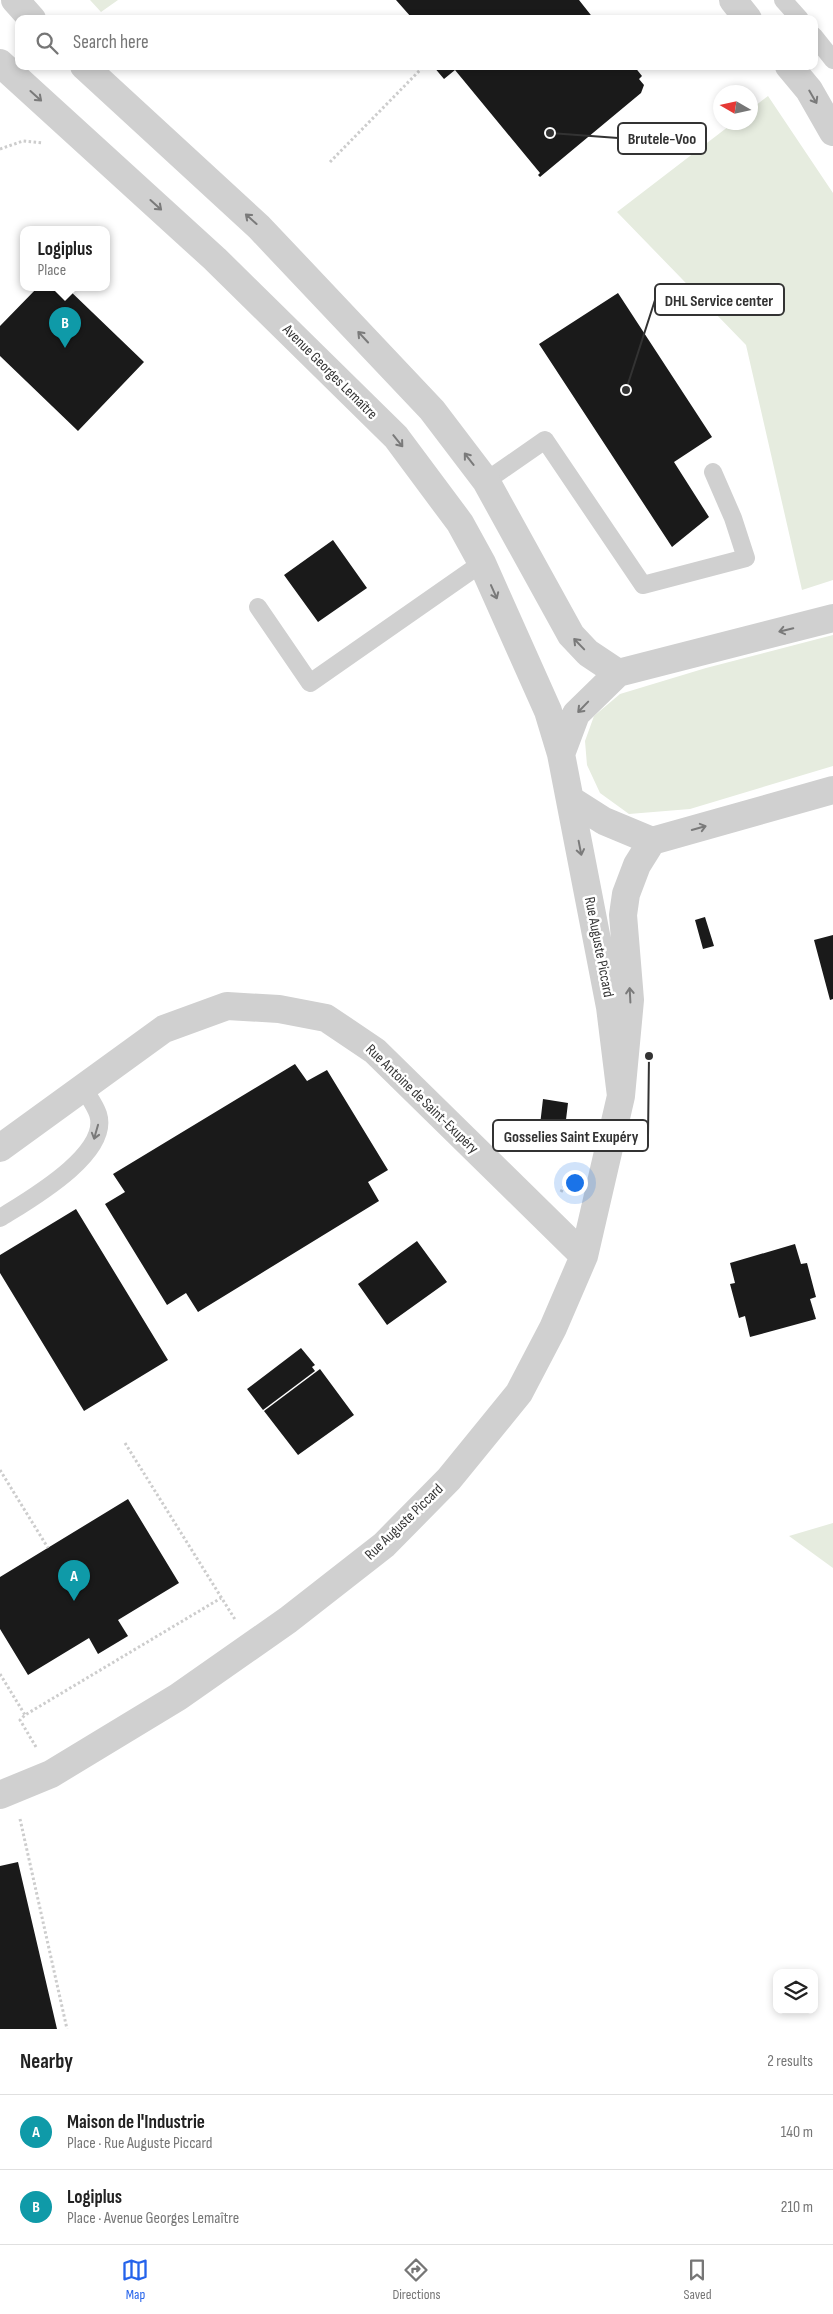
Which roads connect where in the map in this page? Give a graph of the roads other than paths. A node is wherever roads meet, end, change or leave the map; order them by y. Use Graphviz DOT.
graph roads {
  1 [pos="15,0"];
  2 [pos="732,0"];
  3 [pos="783,0"];
  4 [pos="28,15"];
  5 [pos="745,15"];
  6 [pos="796,15"];
  7 [pos="818,41"];
  8 [pos="833,60"];
  9 [pos="1,68"];
  10 [pos="88,70"];
  11 [pos="792,70"];
  12 [pos="833,132"];
  13 [pos="713,472"];
  14 [pos="486,481"];
  15 [pos="482,564"];
  16 [pos="258,607"];
  17 [pos="833,618"];
  18 [pos="618,673"];
  19 [pos="561,754"];
  20 [pos="833,790"];
  21 [pos="571,800"];
  22 [pos="652,841"];
  23 [pos="84,1087"];
  24 [pos="621,1096"];
  25 [pos="0,1148"];
  26 [pos="0,1218"];
  27 [pos="584,1256"];
  28 [pos="7,1792"];
  1 -- 4 [label="street"];
  2 -- 5 [label="street"];
  3 -- 6 [label="lane"];
  7 -- 8 [label="lane"];
  9 -- 15 [label="street, Avenue Georges Lemaître, one-way"];
  14 -- 10 [label="street, one-way"];
  11 -- 12 [label="street, one-way"];
  13 -- 14 [label="lane"];
  18 -- 14 [label="street, one-way"];
  15 -- 16 [label="lane"];
  15 -- 19 [label="street, Avenue Georges Lemaître, one-way"];
  17 -- 18 [label="street, one-way"];
  18 -- 19 [label="street, one-way"];
  19 -- 21 [label="street, Rue Auguste Piccard"];
  22 -- 20 [label="street, one-way"];
  21 -- 22 [label="street"];
  21 -- 24 [label="street, Rue Auguste Piccard, one-way"];
  24 -- 22 [label="street, Rue Auguste Piccard, one-way"];
  23 -- 25 [label="street, Rue Antoine de Saint-Exupéry"];
  23 -- 26 [label="lane, one-way"];
  23 -- 27 [label="street, Rue Antoine de Saint-Exupéry"];
  24 -- 27 [label="street, Rue Auguste Piccard"];
  27 -- 28 [label="street, Rue Auguste Piccard"];
}
